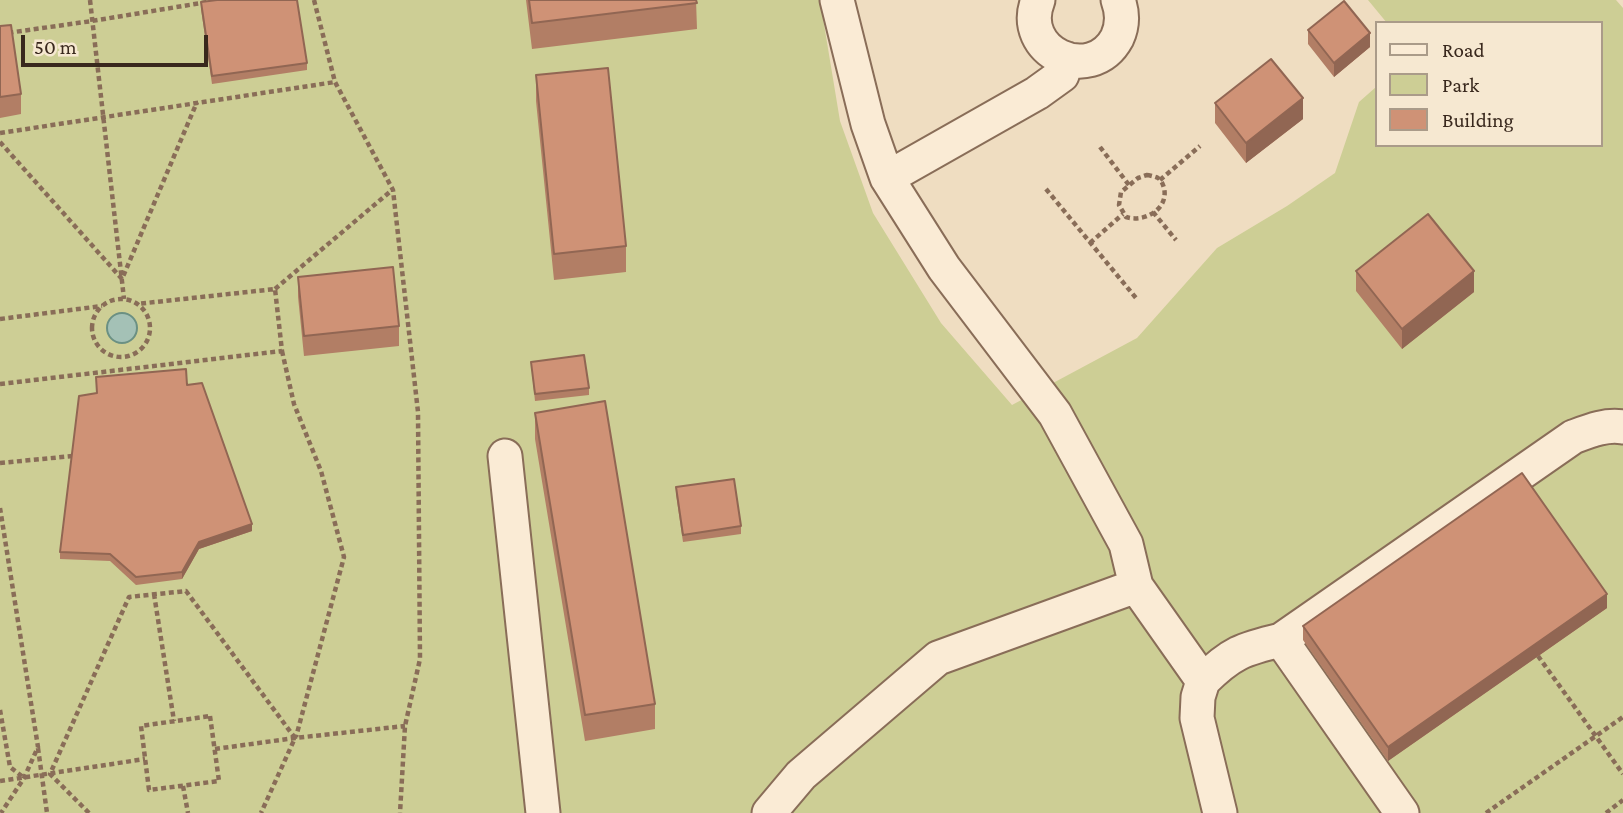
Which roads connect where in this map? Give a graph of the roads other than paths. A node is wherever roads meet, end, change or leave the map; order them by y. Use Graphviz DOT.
graph roads {
  1 [pos="837,0"];
  2 [pos="1038,0"];
  3 [pos="1118,0"];
  4 [pos="1067,59"];
  5 [pos="887,178"];
  6 [pos="1623,427"];
  7 [pos="505,456"];
  8 [pos="1136,586"];
  9 [pos="1281,640"];
  10 [pos="1203,681"];
  11 [pos="544,813"];
  12 [pos="769,813"];
  13 [pos="1220,813"];
  14 [pos="1402,813"];
  1 -- 5 [label="lane"];
  2 -- 4 [label="lane"];
  3 -- 4 [label="lane"];
  4 -- 5 [label="lane"];
  5 -- 8 [label="lane"];
  6 -- 9 [label="lane"];
  7 -- 11 [label="lane"];
  8 -- 10 [label="lane"];
  8 -- 12 [label="lane"];
  9 -- 10 [label="lane"];
  9 -- 14 [label="lane"];
  10 -- 13 [label="lane"];
}
